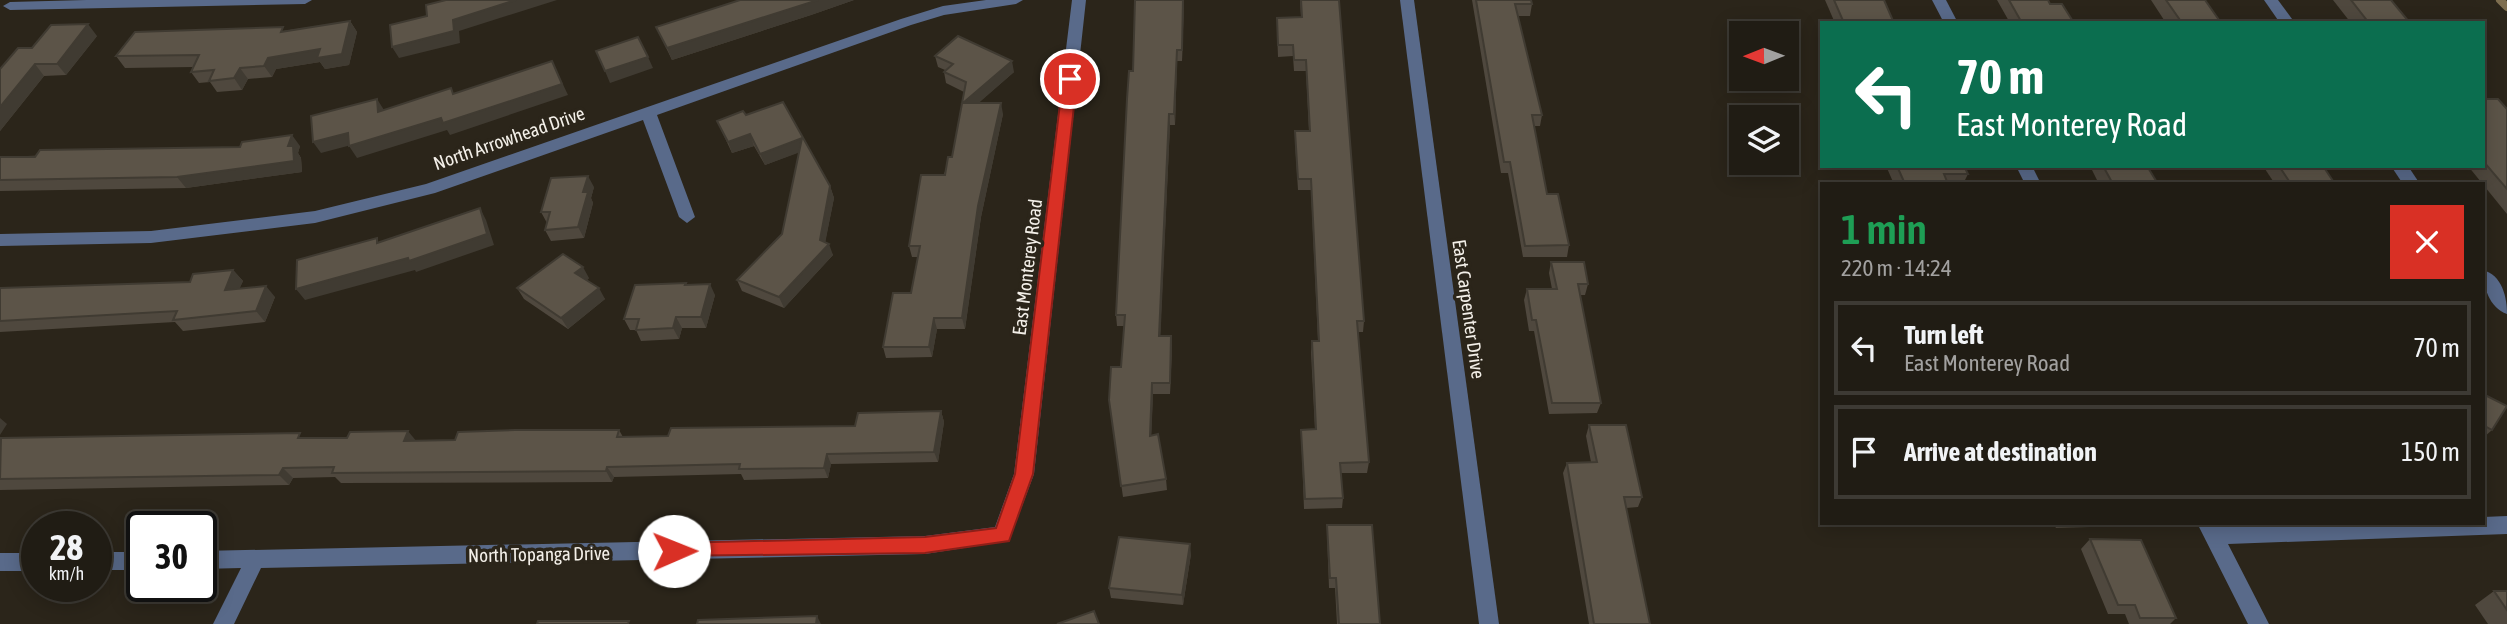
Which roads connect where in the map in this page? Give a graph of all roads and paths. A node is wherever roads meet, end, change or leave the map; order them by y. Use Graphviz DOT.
graph roads {
  1 [pos="304,0"];
  2 [pos="1016,0"];
  3 [pos="1079,0"];
  4 [pos="1407,0"];
  5 [pos="1939,0"];
  6 [pos="2271,0"];
  7 [pos="8,8"];
  8 [pos="1950,21"];
  9 [pos="2287,21"];
  10 [pos="648,112"];
  11 [pos="687,217"];
  12 [pos="0,240"];
  13 [pos="2485,279"];
  14 [pos="2507,307"];
  15 [pos="2507,525"];
  16 [pos="2211,530"];
  17 [pos="1002,535"];
  18 [pos="217,560"];
  19 [pos="255,560"];
  20 [pos="0,562"];
  21 [pos="21,562"];
  22 [pos="223,624"];
  23 [pos="1489,624"];
  24 [pos="2259,624"];
  1 -- 7 [label="street"];
  2 -- 10 [label="street, North Arrowhead Drive"];
  3 -- 17 [label="street, East Monterey Road"];
  4 -- 23 [label="street, East Carpenter Drive"];
  5 -- 8 [label="street"];
  6 -- 9 [label="street"];
  10 -- 11 [label="street"];
  10 -- 12 [label="street, North Arrowhead Drive"];
  13 -- 14 [label="street"];
  15 -- 16 [label="street"];
  16 -- 24 [label="street"];
  17 -- 19 [label="street, North Topanga Drive"];
  18 -- 19 [label="street, North Topanga Drive"];
  19 -- 22 [label="street"];
  20 -- 21 [label="street"];
}
